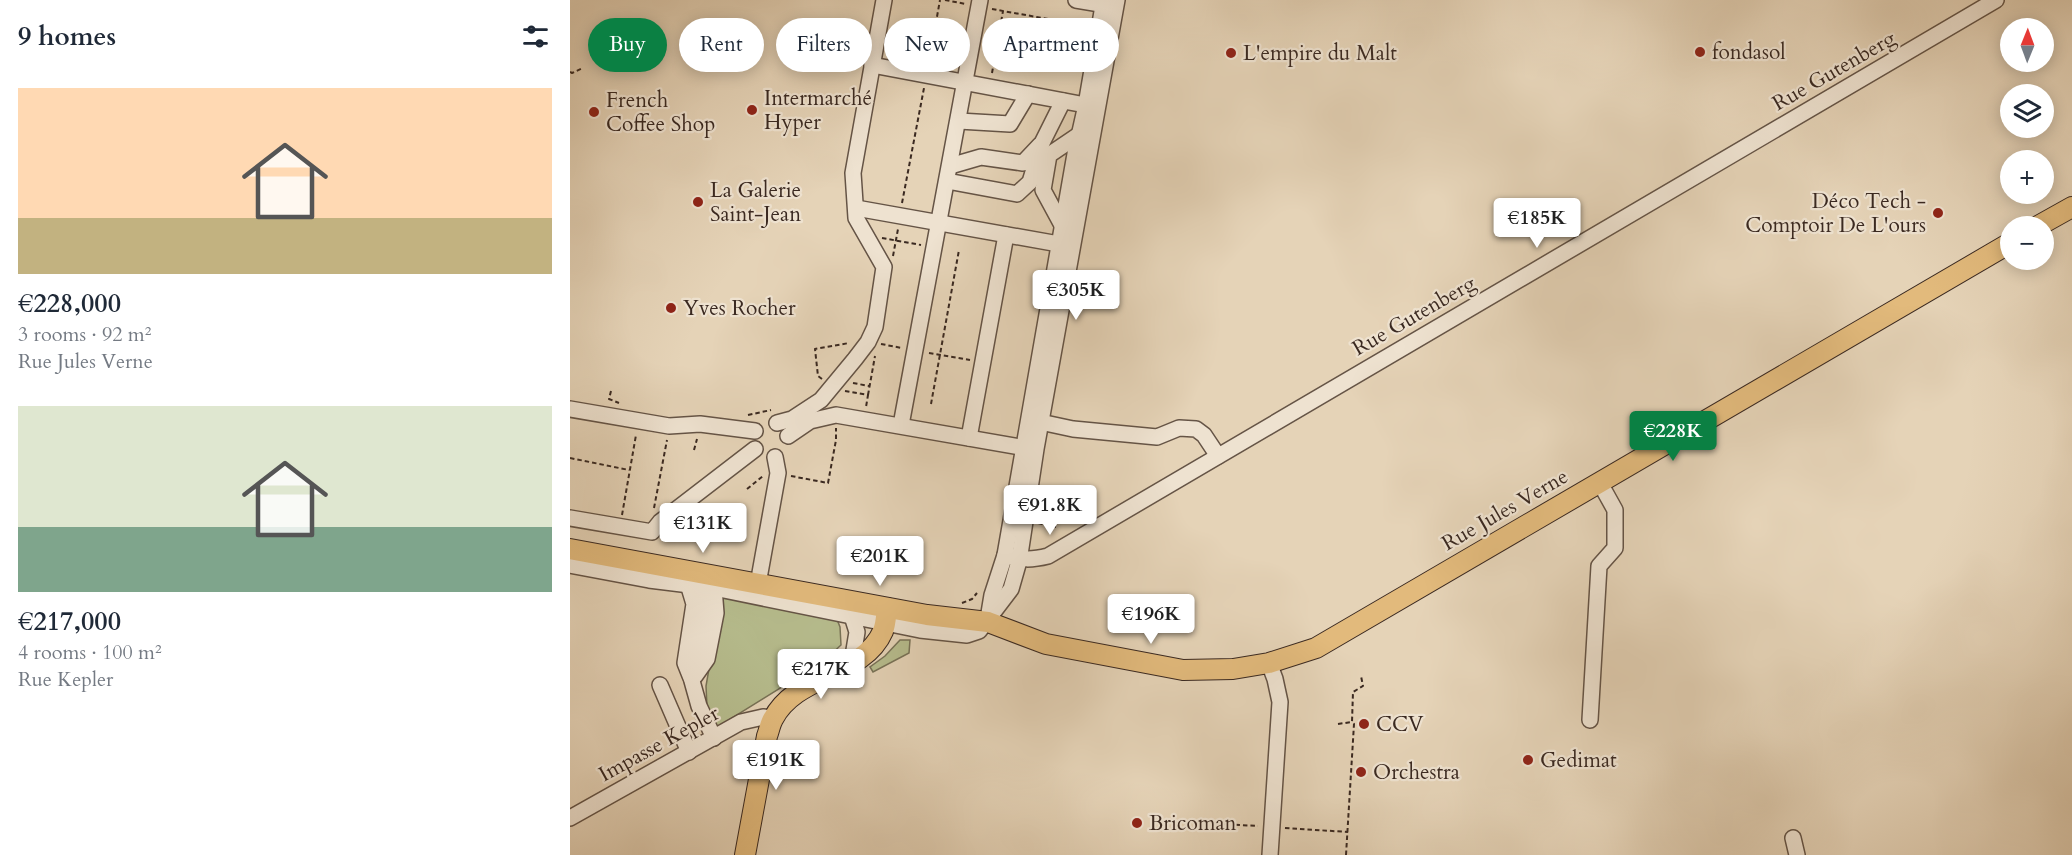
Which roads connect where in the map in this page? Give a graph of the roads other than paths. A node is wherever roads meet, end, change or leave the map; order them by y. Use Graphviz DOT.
graph roads {
  1 [pos="884,0"];
  2 [pos="1076,0"];
  3 [pos="1996,0"];
  4 [pos="979,3"];
  5 [pos="1110,3"];
  6 [pos="872,65"];
  7 [pos="871,72"];
  8 [pos="966,82"];
  9 [pos="1028,94"];
  10 [pos="1063,101"];
  11 [pos="1091,106"];
  12 [pos="959,121"];
  13 [pos="1080,134"];
  14 [pos="1042,143"];
  15 [pos="949,174"];
  16 [pos="2072,207"];
  17 [pos="856,208"];
  18 [pos="2054,217"];
  19 [pos="940,223"];
  20 [pos="1063,227"];
  21 [pos="1006,235"];
  22 [pos="1066,246"];
  23 [pos="2000,249"];
  24 [pos="570,409"];
  25 [pos="775,416"];
  26 [pos="1034,421"];
  27 [pos="901,425"];
  28 [pos="755,431"];
  29 [pos="788,436"];
  30 [pos="969,438"];
  31 [pos="755,449"];
  32 [pos="1029,449"];
  33 [pos="1218,456"];
  34 [pos="775,457"];
  35 [pos="1600,483"];
  36 [pos="570,518"];
  37 [pos="570,549"];
  38 [pos="1012,557"];
  39 [pos="570,565"];
  40 [pos="758,584"];
  41 [pos="702,586"];
  42 [pos="886,615"];
  43 [pos="852,616"];
  44 [pos="988,622"];
  45 [pos="852,662"];
  46 [pos="1269,663"];
  47 [pos="692,681"];
  48 [pos="660,685"];
  49 [pos="773,718"];
  50 [pos="1590,720"];
  51 [pos="714,738"];
  52 [pos="688,752"];
  53 [pos="570,818"];
  54 [pos="1793,838"];
  55 [pos="745,855"];
  56 [pos="1270,855"];
  57 [pos="1797,855"];
  1 -- 6 [label="street"];
  2 -- 5 [label="street"];
  3 -- 33 [label="street, Rue Gutenberg"];
  4 -- 8 [label="street"];
  5 -- 11 [label="street"];
  5 -- 11 [label="street"];
  6 -- 8 [label="street"];
  7 -- 17 [label="street"];
  8 -- 9 [label="street"];
  8 -- 12 [label="street"];
  9 -- 10 [label="street"];
  9 -- 12 [label="street"];
  10 -- 11 [label="street"];
  10 -- 14 [label="street"];
  11 -- 13 [label="street"];
  11 -- 22 [label="street"];
  12 -- 15 [label="street"];
  13 -- 20 [label="street"];
  13 -- 20 [label="street"];
  14 -- 15 [label="street"];
  14 -- 15 [label="street"];
  15 -- 19 [label="street"];
  16 -- 18 [label="main road"];
  17 -- 19 [label="street"];
  17 -- 25 [label="street"];
  19 -- 21 [label="street"];
  19 -- 27 [label="street"];
  20 -- 22 [label="street"];
  21 -- 22 [label="street"];
  21 -- 30 [label="street"];
  22 -- 26 [label="street"];
  23 -- 35 [label="main road, Rue Jules Verne"];
  24 -- 28 [label="street"];
  25 -- 28 [label="street"];
  25 -- 29 [label="street"];
  26 -- 32 [label="street"];
  26 -- 33 [label="street"];
  27 -- 29 [label="street"];
  27 -- 30 [label="street"];
  28 -- 31 [label="street"];
  29 -- 34 [label="street"];
  30 -- 32 [label="street"];
  31 -- 34 [label="street"];
  31 -- 36 [label="street"];
  32 -- 38 [label="street"];
  32 -- 38 [label="street"];
  33 -- 38 [label="street, Rue Gutenberg"];
  34 -- 40 [label="street"];
  35 -- 46 [label="main road, Rue Jules Verne"];
  35 -- 50 [label="street"];
  37 -- 40 [label="main road, Rue Jules Verne"];
  38 -- 44 [label="street"];
  39 -- 41 [label="street, Rue Jules Verne"];
  40 -- 42 [label="main road, Rue Jules Verne"];
  41 -- 43 [label="street, Rue Jules Verne"];
  41 -- 47 [label="street"];
  41 -- 47 [label="street"];
  42 -- 43 [label="street, Rue Jules Verne"];
  42 -- 44 [label="main road, Rue Jules Verne"];
  42 -- 45 [label="main road"];
  43 -- 45 [label="street"];
  44 -- 46 [label="main road, Rue Jules Verne"];
  45 -- 49 [label="main road"];
  46 -- 56 [label="street"];
  47 -- 51 [label="street"];
  48 -- 52 [label="street"];
  49 -- 51 [label="street, Impasse Kepler"];
  49 -- 55 [label="main road"];
  51 -- 52 [label="street, Impasse Kepler"];
  52 -- 53 [label="street, Impasse Kepler"];
  54 -- 57 [label="street"];
}
